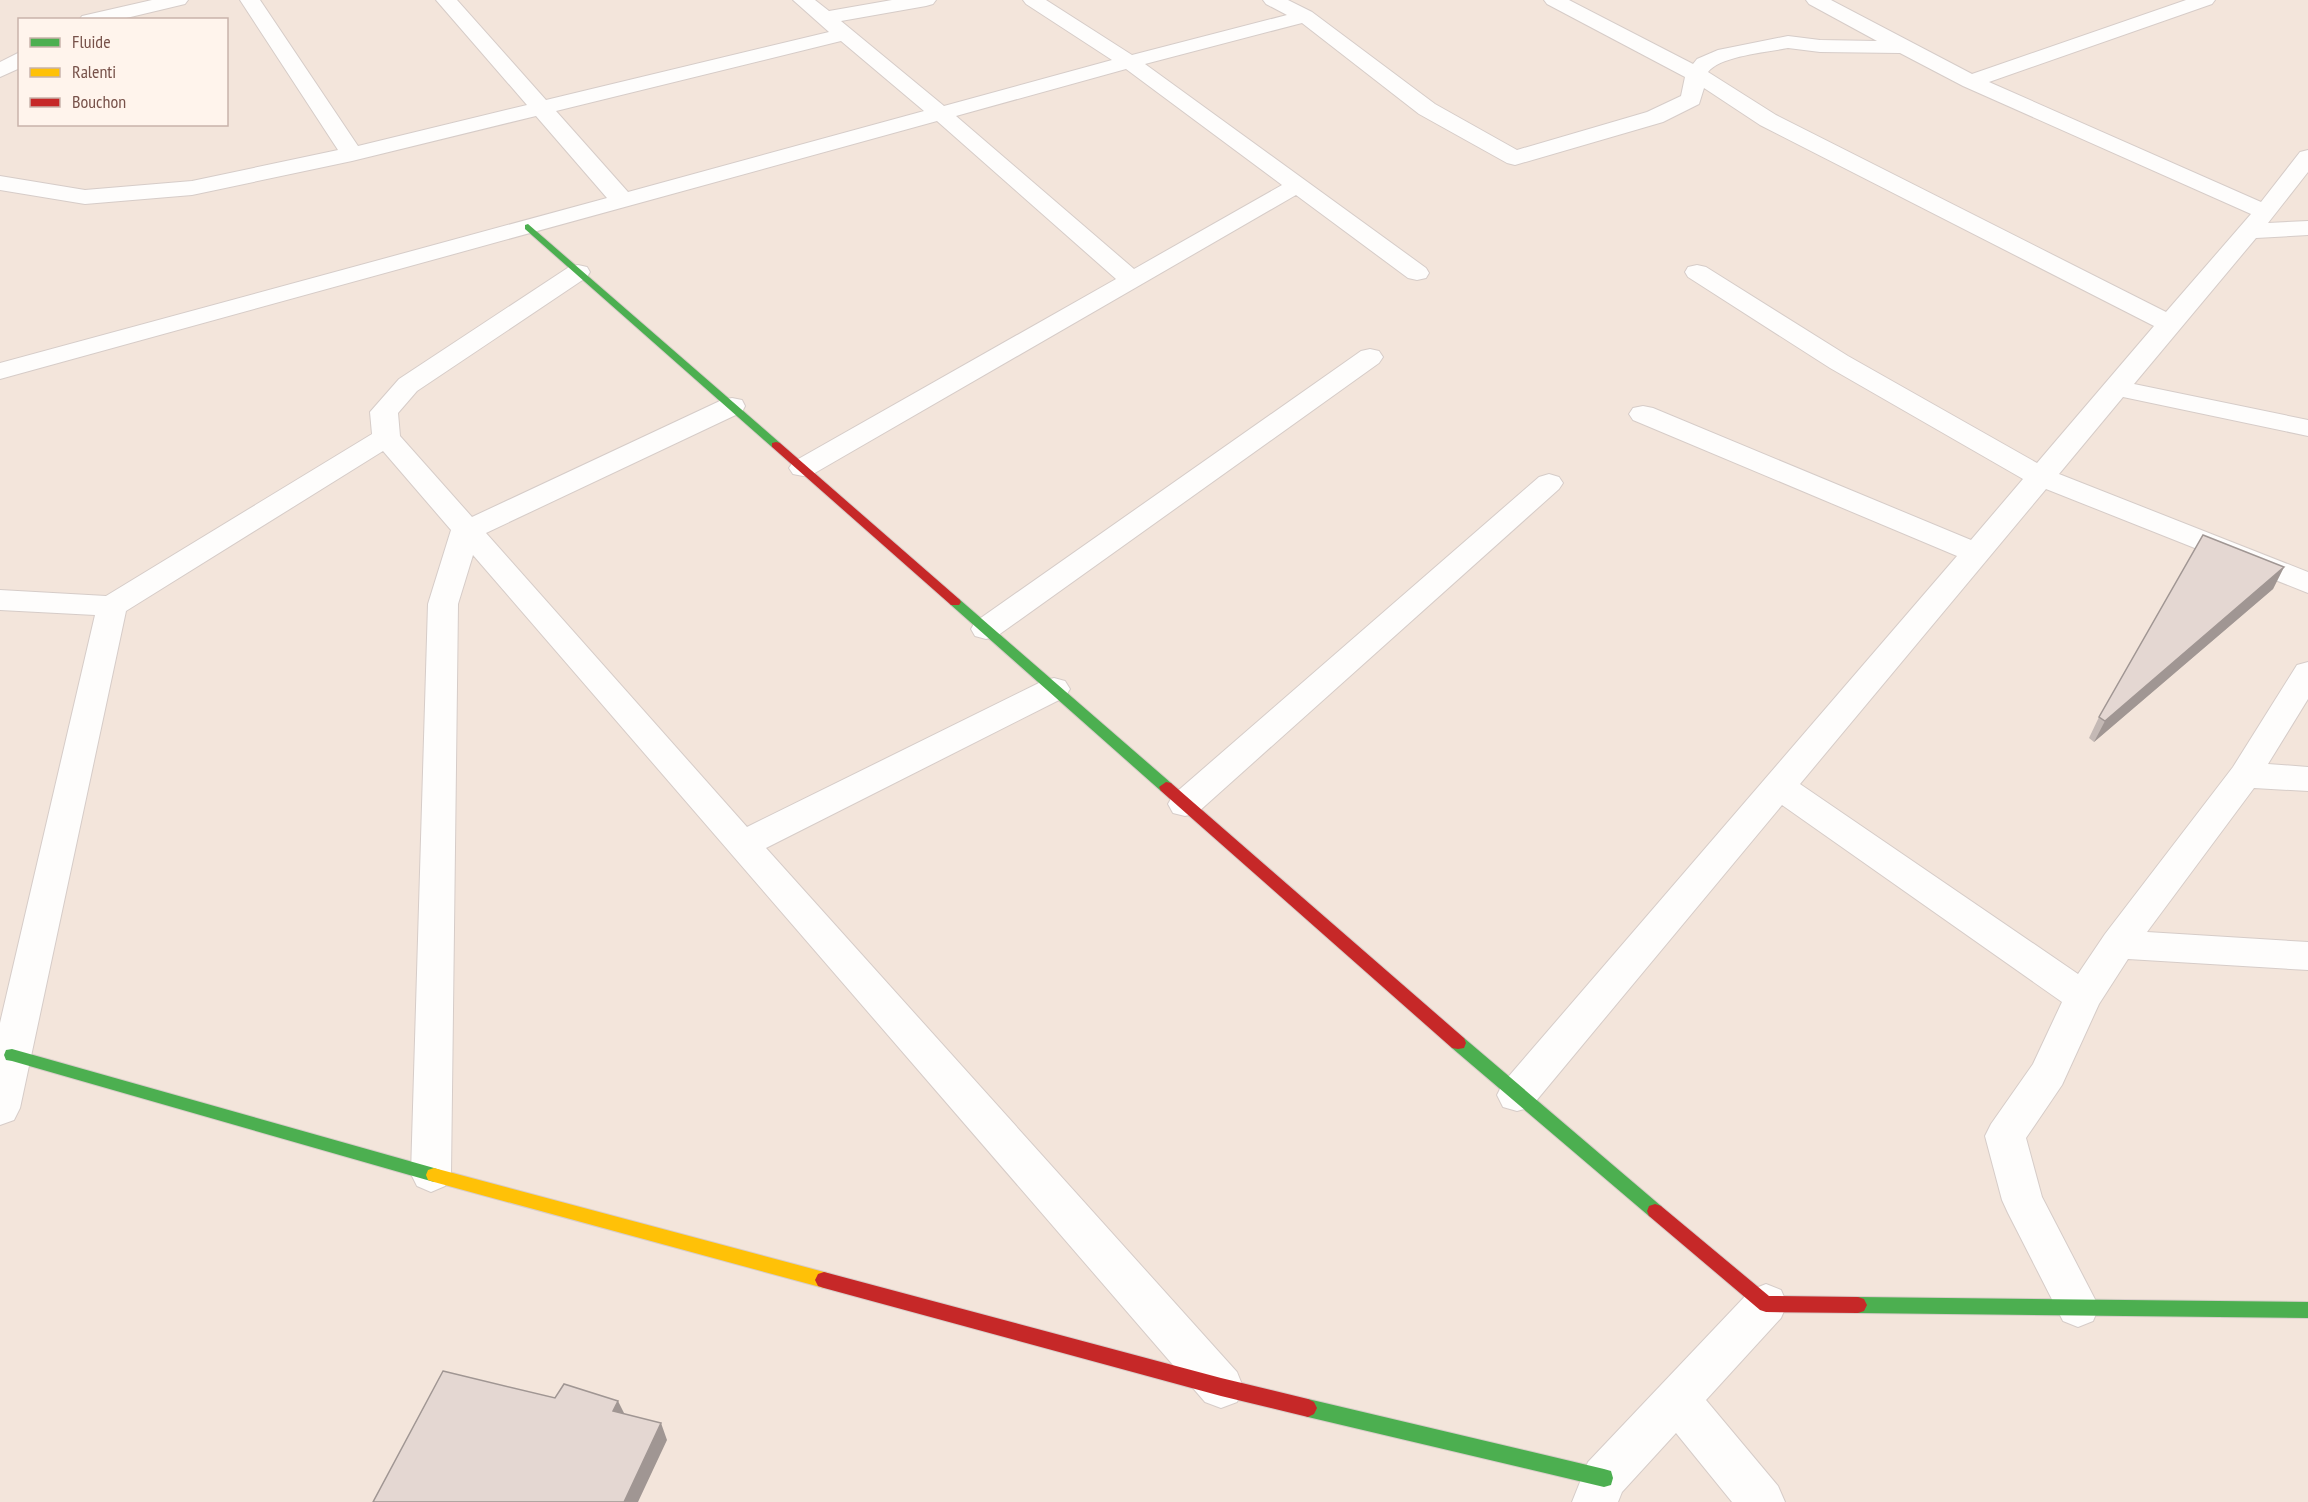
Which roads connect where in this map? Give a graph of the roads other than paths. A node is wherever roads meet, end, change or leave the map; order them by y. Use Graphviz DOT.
graph roads {
  1 [pos="109,0"];
  2 [pos="178,0"];
  3 [pos="250,0"];
  4 [pos="446,0"];
  5 [pos="803,0"];
  6 [pos="926,0"];
  7 [pos="1033,0"];
  8 [pos="1272,0"];
  9 [pos="1554,0"];
  10 [pos="1819,0"];
  11 [pos="2205,0"];
  12 [pos="1305,16"];
  13 [pos="80,18"];
  14 [pos="98,18"];
  15 [pos="824,18"];
  16 [pos="846,34"];
  17 [pos="1788,42"];
  18 [pos="1904,47"];
  19 [pos="18,59"];
  20 [pos="1129,62"];
  21 [pos="0,71"];
  22 [pos="1696,74"];
  23 [pos="1970,82"];
  24 [pos="542,109"];
  25 [pos="941,114"];
  26 [pos="352,154"];
  27 [pos="2308,157"];
  28 [pos="0,183"];
  29 [pos="1298,185"];
  30 [pos="623,201"];
  31 [pos="2257,221"];
  32 [pos="528,227"];
  33 [pos="2308,228"];
  34 [pos="578,272"];
  35 [pos="1696,272"];
  36 [pos="1417,273"];
  37 [pos="1132,280"];
  38 [pos="2170,324"];
  39 [pos="1370,357"];
  40 [pos="0,371"];
  41 [pos="2116,388"];
  42 [pos="732,406"];
  43 [pos="1644,414"];
  44 [pos="2308,428"];
  45 [pos="386,437"];
  46 [pos="802,468"];
  47 [pos="2041,477"];
  48 [pos="1549,483"];
  49 [pos="465,531"];
  50 [pos="1976,553"];
  51 [pos="2308,583"];
  52 [pos="0,600"];
  53 [pos="112,606"];
  54 [pos="986,629"];
  55 [pos="2308,673"];
  56 [pos="1054,689"];
  57 [pos="2245,776"];
  58 [pos="2308,778"];
  59 [pos="1779,786"];
  60 [pos="1185,804"];
  61 [pos="742,845"];
  62 [pos="2118,944"];
  63 [pos="2308,956"];
  64 [pos="2083,997"];
  65 [pos="12,1055"];
  66 [pos="1517,1095"];
  67 [pos="0,1108"];
  68 [pos="431,1174"];
  69 [pos="1767,1304"];
  70 [pos="2078,1307"];
  71 [pos="2308,1310"];
  72 [pos="1221,1387"];
  73 [pos="1676,1399"];
  74 [pos="1599,1490"];
  75 [pos="1762,1502"];
  1 -- 13 [label="street"];
  2 -- 14 [label="street"];
  3 -- 26 [label="street"];
  4 -- 24 [label="street"];
  5 -- 15 [label="street"];
  6 -- 15 [label="street"];
  7 -- 20 [label="street"];
  8 -- 12 [label="street"];
  9 -- 22 [label="street"];
  10 -- 17 [label="street"];
  10 -- 18 [label="street"];
  11 -- 23 [label="street"];
  12 -- 20 [label="street"];
  12 -- 22 [label="street"];
  15 -- 16 [label="street"];
  16 -- 24 [label="street"];
  16 -- 25 [label="street"];
  17 -- 18 [label="street"];
  17 -- 22 [label="street"];
  18 -- 23 [label="street"];
  19 -- 21 [label="street"];
  20 -- 25 [label="street"];
  20 -- 29 [label="street"];
  22 -- 38 [label="street"];
  23 -- 31 [label="street"];
  24 -- 26 [label="street"];
  24 -- 30 [label="street"];
  25 -- 30 [label="street"];
  25 -- 37 [label="street"];
  26 -- 28 [label="street"];
  27 -- 31 [label="street"];
  29 -- 36 [label="street"];
  29 -- 37 [label="street"];
  30 -- 32 [label="street"];
  31 -- 33 [label="street"];
  31 -- 38 [label="street"];
  32 -- 34 [label="street"];
  32 -- 40 [label="street"];
  34 -- 42 [label="street"];
  34 -- 45 [label="street"];
  35 -- 47 [label="street"];
  37 -- 46 [label="street"];
  38 -- 41 [label="street"];
  39 -- 54 [label="street"];
  41 -- 44 [label="street"];
  41 -- 47 [label="street"];
  42 -- 46 [label="street"];
  42 -- 49 [label="street"];
  43 -- 50 [label="street"];
  45 -- 49 [label="street"];
  45 -- 53 [label="street"];
  46 -- 54 [label="street"];
  47 -- 50 [label="street"];
  47 -- 51 [label="street"];
  48 -- 60 [label="street"];
  49 -- 61 [label="street"];
  49 -- 68 [label="street"];
  50 -- 59 [label="street"];
  52 -- 53 [label="street"];
  53 -- 65 [label="street"];
  54 -- 56 [label="street"];
  55 -- 57 [label="street"];
  56 -- 60 [label="street"];
  56 -- 61 [label="street"];
  57 -- 58 [label="street"];
  57 -- 62 [label="street"];
  59 -- 64 [label="street"];
  59 -- 66 [label="street"];
  60 -- 66 [label="street"];
  61 -- 72 [label="street"];
  62 -- 63 [label="street"];
  62 -- 64 [label="street"];
  64 -- 70 [label="street"];
  65 -- 67 [label="street"];
  65 -- 68 [label="street"];
  66 -- 69 [label="street"];
  68 -- 72 [label="street"];
  69 -- 70 [label="street"];
  69 -- 73 [label="street"];
  70 -- 71 [label="street"];
  72 -- 74 [label="street"];
  73 -- 74 [label="street"];
  73 -- 75 [label="street"];
}
